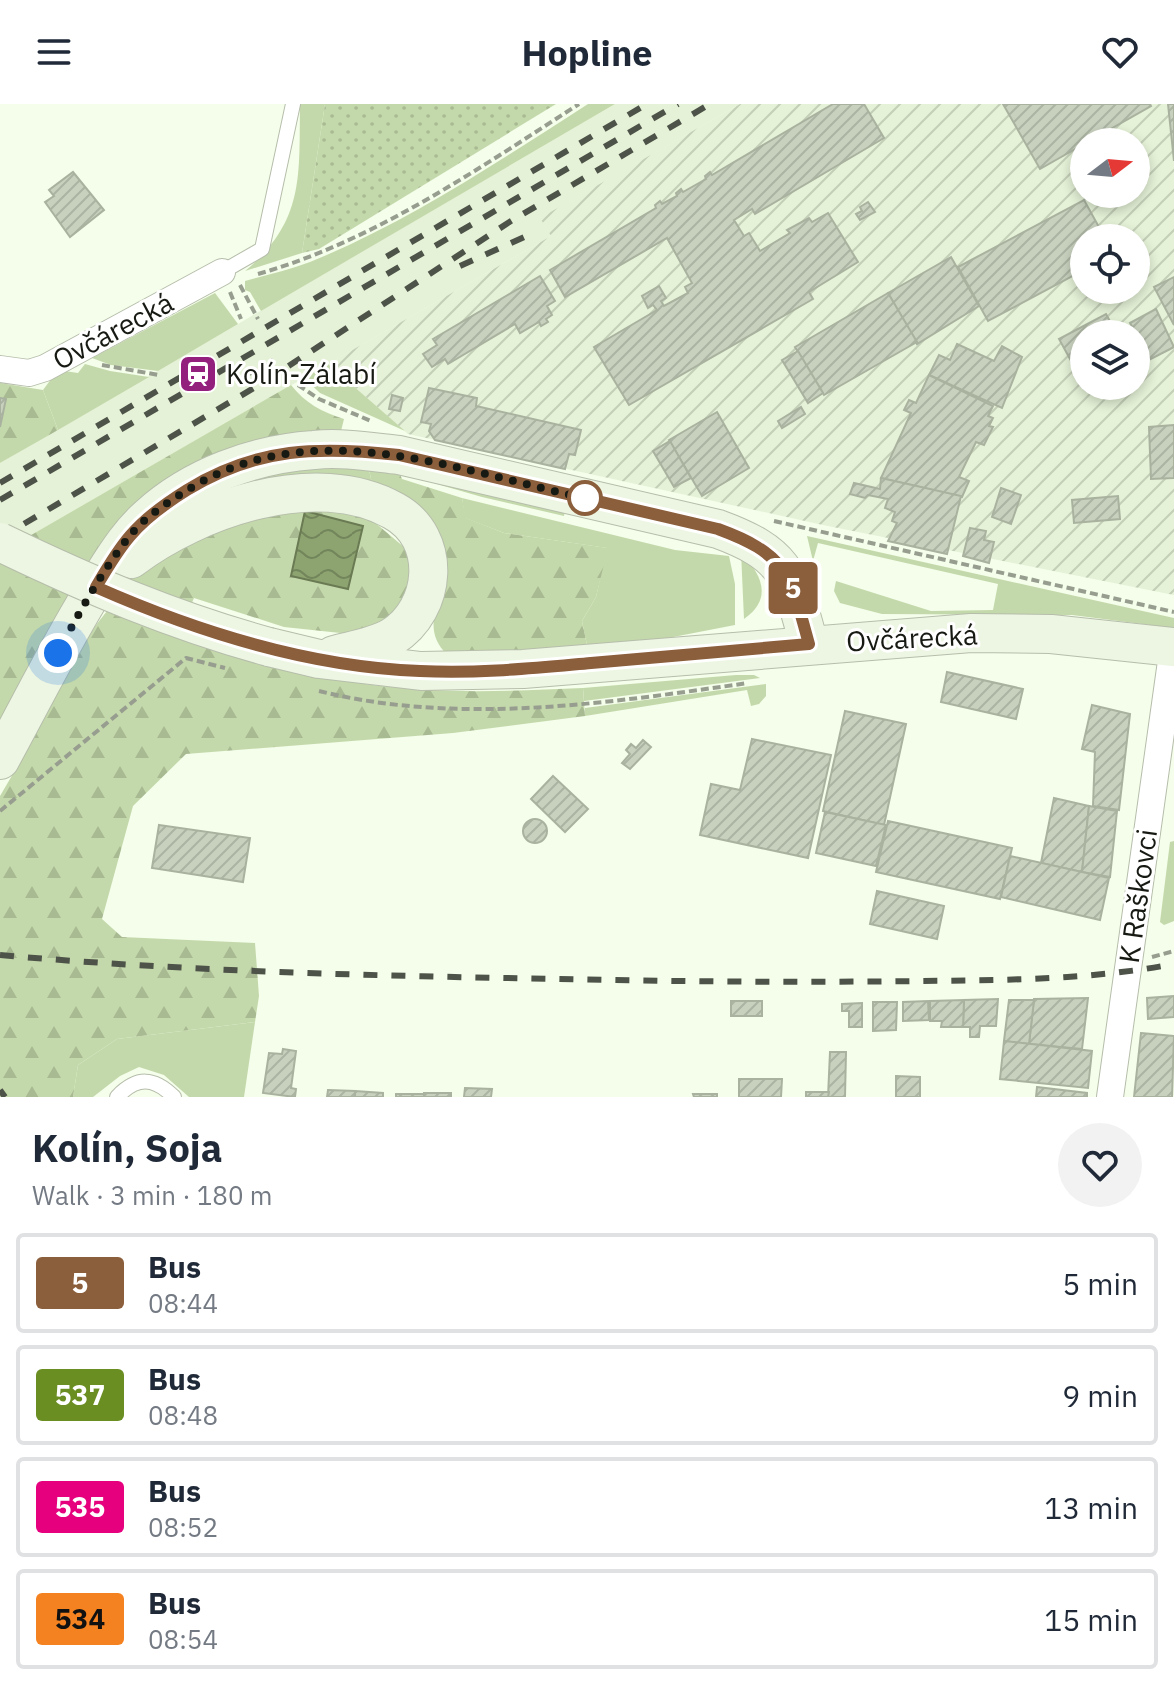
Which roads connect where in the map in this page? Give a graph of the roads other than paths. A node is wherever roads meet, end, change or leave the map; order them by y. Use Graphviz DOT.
graph roads {
  1 [pos="293,104"];
  2 [pos="229,276"];
  3 [pos="0,369"];
  4 [pos="0,542"];
  5 [pos="91,595"];
  6 [pos="1174,636"];
  7 [pos="809,644"];
  8 [pos="315,674"];
  9 [pos="0,760"];
  10 [pos="117,1097"];
  11 [pos="174,1097"];
  12 [pos="1110,1097"];
  1 -- 2 [label="lane"];
  2 -- 3 [label="street, Ovčárecká"];
  4 -- 8 [label="main road, Ovčárecká, bridge"];
  5 -- 7 [label="main road"];
  5 -- 8 [label="main road"];
  5 -- 9 [label="main road"];
  6 -- 7 [label="main road, Ovčárecká"];
  6 -- 12 [label="street, K Raškovci"];
  7 -- 8 [label="main road, Ovčárecká"];
  10 -- 11 [label="lane"];
}
